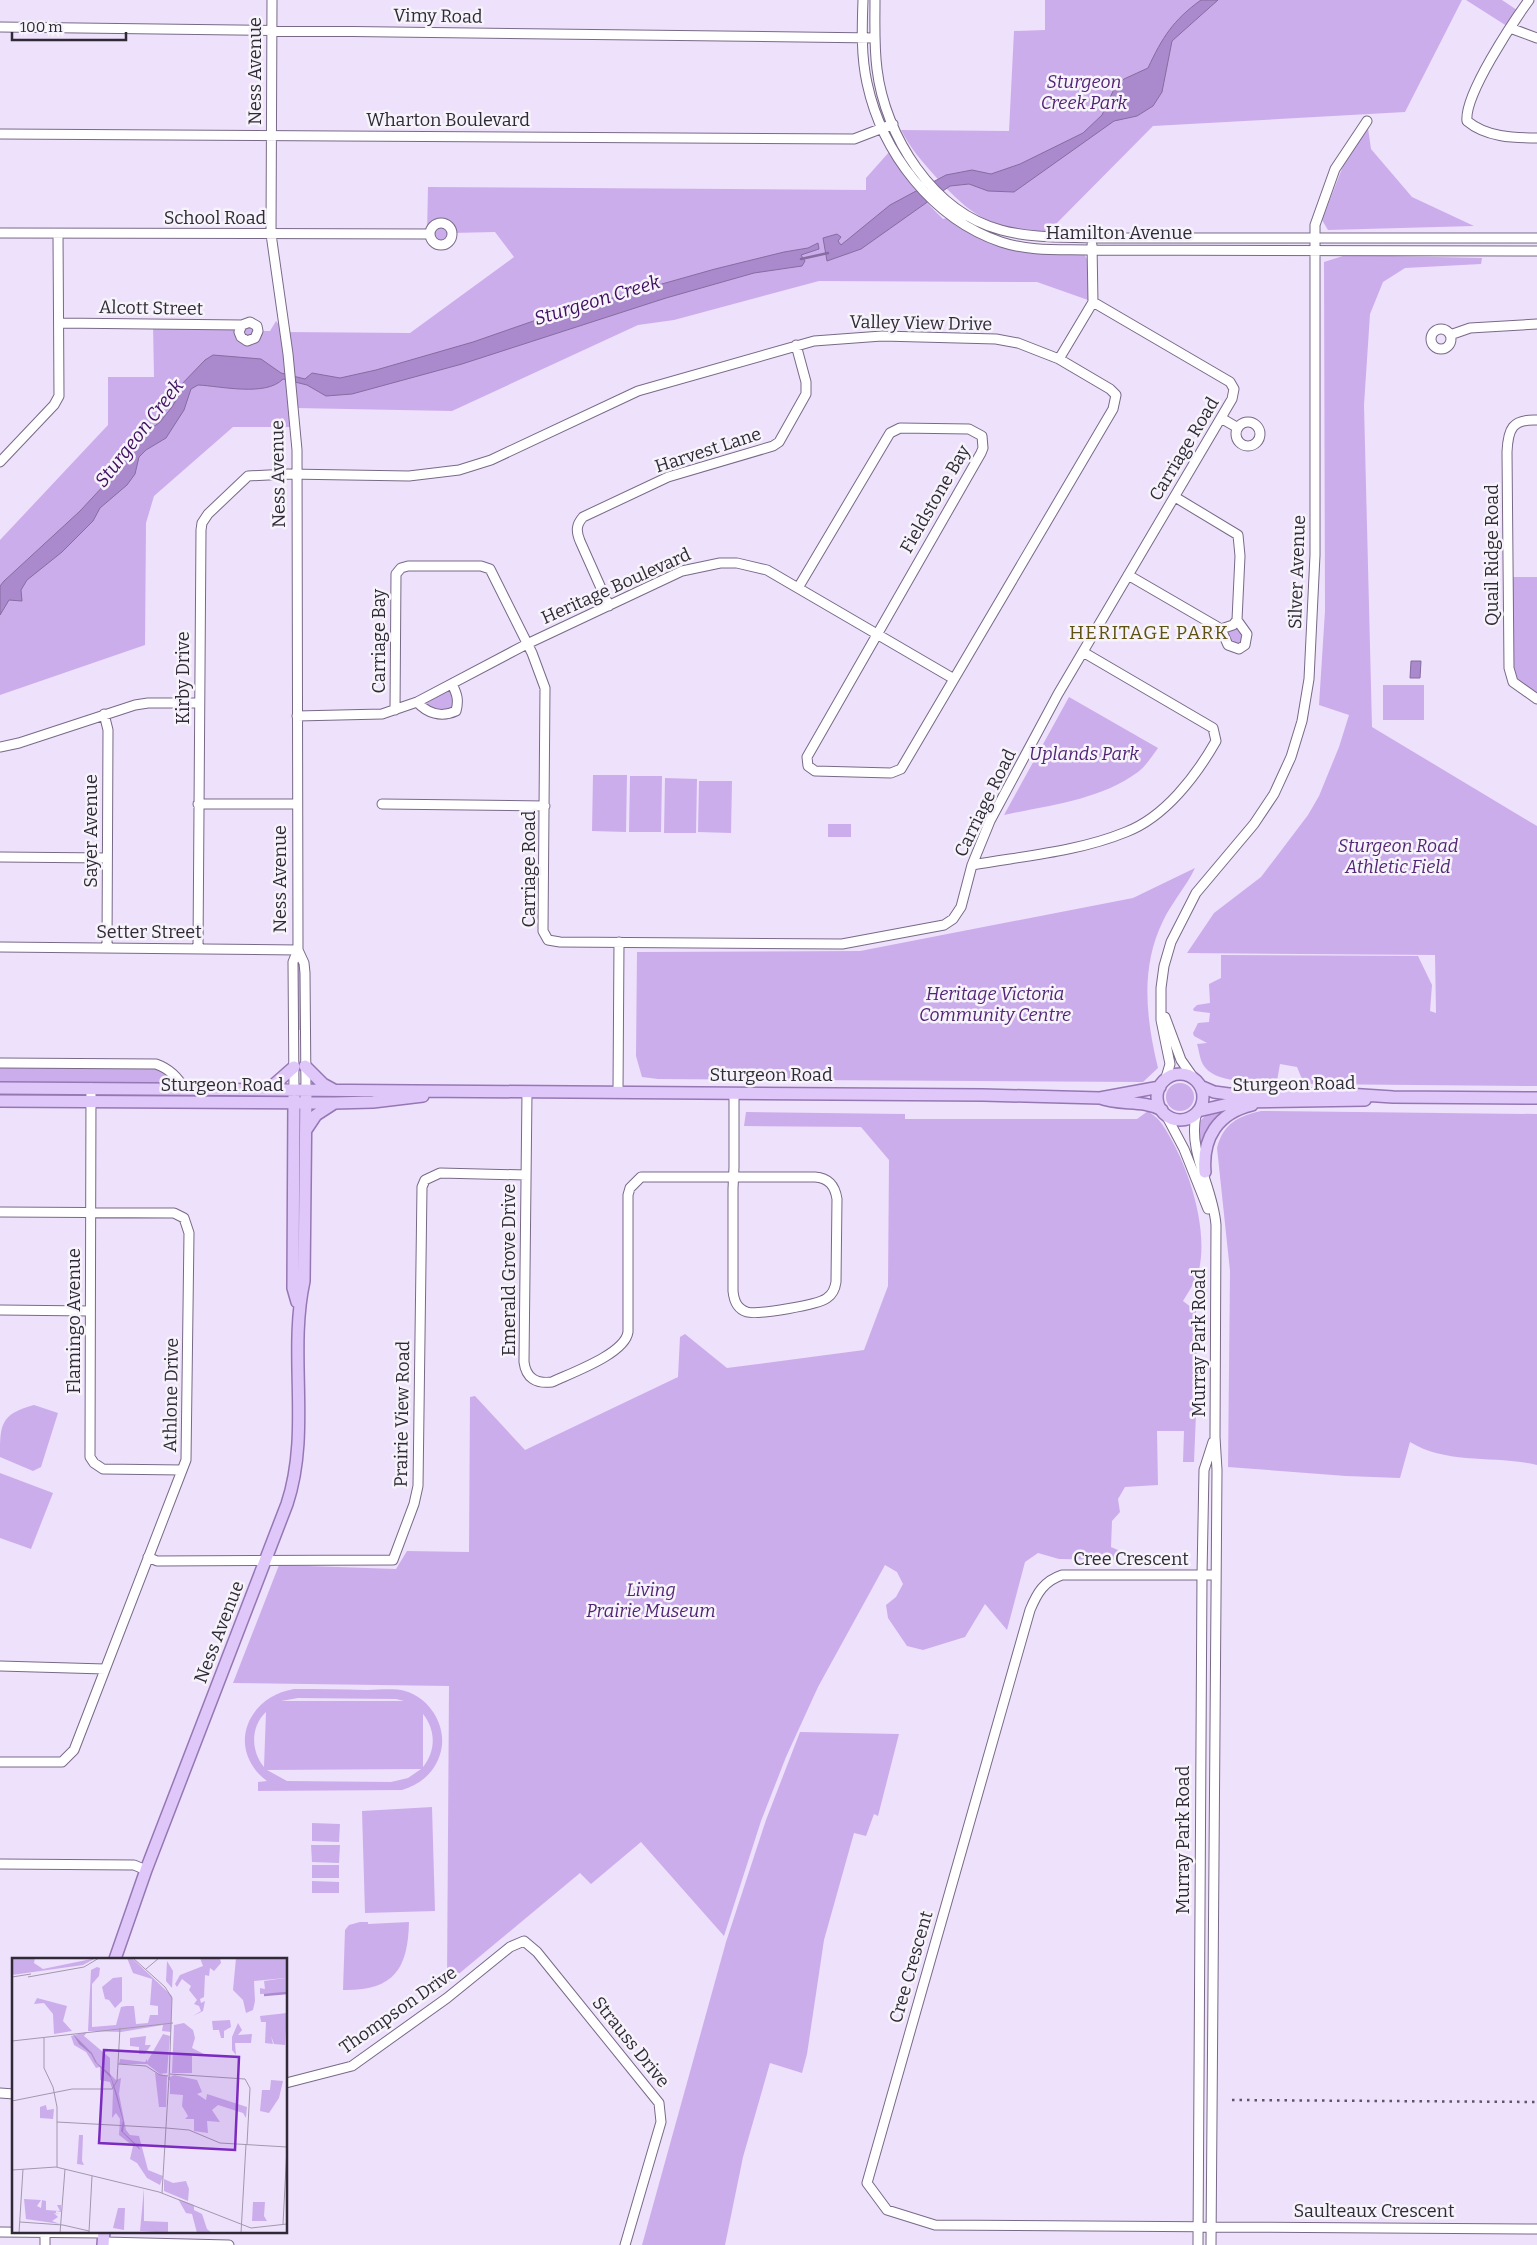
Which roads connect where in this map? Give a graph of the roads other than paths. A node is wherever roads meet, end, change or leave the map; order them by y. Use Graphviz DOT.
graph roads {
  1 [pos="272,0"];
  2 [pos="863,0"];
  3 [pos="875,0"];
  4 [pos="1529,0"];
  5 [pos="0,27"];
  6 [pos="1510,28"];
  7 [pos="273,30"];
  8 [pos="862,38"];
  9 [pos="875,38"];
  10 [pos="1537,38"];
  11 [pos="1367,121"];
  12 [pos="893,124"];
  13 [pos="882,128"];
  14 [pos="0,134"];
  15 [pos="272,136"];
  16 [pos="1537,138"];
  17 [pos="917,176"];
  18 [pos="950,210"];
  19 [pos="0,233"];
  20 [pos="58,234"];
  21 [pos="271,234"];
  22 [pos="430,234"];
  23 [pos="1314,237"];
  24 [pos="1092,238"];
  25 [pos="1537,238"];
  26 [pos="1092,250"];
  27 [pos="1314,250"];
  28 [pos="1537,251"];
  29 [pos="1093,302"];
  30 [pos="59,323"];
  31 [pos="1537,324"];
  32 [pos="242,325"];
  33 [pos="1450,335"];
  34 [pos="796,345"];
  35 [pos="1059,358"];
  36 [pos="1221,418"];
  37 [pos="1537,420"];
  38 [pos="1238,428"];
  39 [pos="0,462"];
  40 [pos="297,475"];
  41 [pos="1175,497"];
  42 [pos="1128,575"];
  43 [pos="798,588"];
  44 [pos="609,606"];
  45 [pos="1237,620"];
  46 [pos="1221,629"];
  47 [pos="877,633"];
  48 [pos="528,644"];
  49 [pos="1083,652"];
  50 [pos="954,679"];
  51 [pos="452,684"];
  52 [pos="1537,699"];
  53 [pos="417,702"];
  54 [pos="200,703"];
  55 [pos="395,710"];
  56 [pos="104,714"];
  57 [pos="297,716"];
  58 [pos="0,747"];
  59 [pos="198,804"];
  60 [pos="297,804"];
  61 [pos="382,804"];
  62 [pos="545,806"];
  63 [pos="0,857"];
  64 [pos="107,858"];
  65 [pos="972,865"];
  66 [pos="619,942"];
  67 [pos="0,947"];
  68 [pos="107,948"];
  69 [pos="198,949"];
  70 [pos="298,950"];
  71 [pos="1161,997"];
  72 [pos="0,1063"];
  73 [pos="299,1066"];
  74 [pos="1198,1083"];
  75 [pos="1162,1084"];
  76 [pos="0,1088"];
  77 [pos="91,1088"];
  78 [pos="185,1089"];
  79 [pos="269,1090"];
  80 [pos="306,1090"];
  81 [pos="334,1090"];
  82 [pos="442,1092"];
  83 [pos="527,1092"];
  84 [pos="618,1092"];
  85 [pos="734,1093"];
  86 [pos="294,1096"];
  87 [pos="1393,1097"];
  88 [pos="1100,1098"];
  89 [pos="1537,1098"];
  90 [pos="0,1101"];
  91 [pos="91,1101"];
  92 [pos="306,1102"];
  93 [pos="1266,1102"];
  94 [pos="334,1103"];
  95 [pos="1164,1113"];
  96 [pos="1197,1113"];
  97 [pos="306,1130"];
  98 [pos="1206,1172"];
  99 [pos="526,1174"];
  100 [pos="734,1176"];
  101 [pos="1207,1187"];
  102 [pos="0,1212"];
  103 [pos="91,1213"];
  104 [pos="1216,1248"];
  105 [pos="298,1307"];
  106 [pos="0,1310"];
  107 [pos="90,1311"];
  108 [pos="1215,1437"];
  109 [pos="182,1470"];
  110 [pos="148,1557"];
  111 [pos="266,1560"];
  112 [pos="1202,1575"];
  113 [pos="1215,1575"];
  114 [pos="0,1666"];
  115 [pos="105,1669"];
  116 [pos="0,1762"];
  117 [pos="0,1864"];
  118 [pos="146,1870"];
  119 [pos="518,1942"];
  120 [pos="115,1958"];
  121 [pos="1198,2053"];
  122 [pos="1212,2066"];
  123 [pos="288,2082"];
  124 [pos="1198,2227"];
  125 [pos="1211,2227"];
  126 [pos="1537,2229"];
  127 [pos="0,2232"];
  128 [pos="45,2233"];
  129 [pos="104,2239"];
  130 [pos="45,2245"];
  131 [pos="230,2245"];
  132 [pos="625,2245"];
  133 [pos="1198,2245"];
  134 [pos="1211,2245"];
  1 -- 7 [label="street, Ness Avenue"];
  2 -- 8 [label="street, Hamilton Avenue"];
  3 -- 9 [label="street, Hamilton Avenue"];
  4 -- 6 [label="street"];
  5 -- 7 [label="street, Vimy Road"];
  6 -- 10 [label="street"];
  6 -- 16 [label="street"];
  7 -- 8 [label="street, Vimy Road"];
  7 -- 15 [label="street, Ness Avenue"];
  8 -- 9 [label="street, Vimy Road"];
  8 -- 13 [label="street, Hamilton Avenue"];
  9 -- 12 [label="street, Hamilton Avenue"];
  11 -- 23 [label="street, Silver Avenue"];
  12 -- 13 [label="street, Wharton Boulevard"];
  12 -- 17 [label="street, Hamilton Avenue"];
  13 -- 15 [label="street, Wharton Boulevard"];
  13 -- 17 [label="street, Hamilton Avenue"];
  14 -- 15 [label="street, Wharton Boulevard"];
  15 -- 21 [label="street, Ness Avenue"];
  17 -- 18 [label="street, Hamilton Avenue"];
  18 -- 24 [label="street, Hamilton Avenue"];
  18 -- 26 [label="street, Hamilton Avenue"];
  19 -- 20 [label="street, School Road"];
  20 -- 21 [label="street, School Road"];
  20 -- 30 [label="street"];
  21 -- 22 [label="street, School Road"];
  21 -- 40 [label="street, Ness Avenue"];
  23 -- 24 [label="street, Hamilton Avenue"];
  23 -- 25 [label="street, Hamilton Avenue"];
  23 -- 27 [label="street, Silver Avenue"];
  24 -- 26 [label="street"];
  26 -- 27 [label="street, Hamilton Avenue"];
  26 -- 29 [label="street"];
  27 -- 28 [label="street, Hamilton Avenue"];
  27 -- 71 [label="street, Silver Avenue"];
  29 -- 35 [label="street"];
  29 -- 36 [label="street, Carriage Road"];
  30 -- 32 [label="street, Alcott Street"];
  30 -- 39 [label="street"];
  31 -- 33 [label="street"];
  34 -- 35 [label="street, Valley View Drive"];
  34 -- 40 [label="street, Valley View Drive"];
  34 -- 44 [label="street, Harvest Lane"];
  35 -- 50 [label="street, Valley View Drive"];
  36 -- 38 [label="street"];
  36 -- 41 [label="street, Carriage Road"];
  37 -- 52 [label="street, Quail Ridge Road"];
  40 -- 54 [label="street, Kirby Drive"];
  40 -- 57 [label="street, Ness Avenue"];
  41 -- 42 [label="street, Carriage Road"];
  41 -- 45 [label="street"];
  42 -- 46 [label="street"];
  42 -- 49 [label="street, Carriage Road"];
  43 -- 44 [label="street, Heritage Boulevard"];
  43 -- 47 [label="street, Heritage Boulevard"];
  43 -- 47 [label="street, Fieldstone Bay"];
  44 -- 48 [label="street, Heritage Boulevard"];
  45 -- 46 [label="street"];
  45 -- 46 [label="street"];
  47 -- 50 [label="street, Heritage Boulevard"];
  47 -- 50 [label="street, Valley View Drive"];
  48 -- 51 [label="street, Heritage Boulevard"];
  48 -- 55 [label="street, Carriage Bay"];
  48 -- 62 [label="street, Carriage Road"];
  49 -- 65 [label="street, Carriage Road"];
  49 -- 65 [label="street"];
  51 -- 53 [label="street, Heritage Boulevard"];
  51 -- 53 [label="street"];
  53 -- 55 [label="street, Heritage Boulevard"];
  54 -- 56 [label="street"];
  54 -- 59 [label="street, Kirby Drive"];
  55 -- 57 [label="street, Heritage Boulevard"];
  56 -- 58 [label="street"];
  56 -- 64 [label="street, Sayer Avenue"];
  57 -- 60 [label="street, Ness Avenue"];
  59 -- 60 [label="street"];
  59 -- 69 [label="street, Kirby Drive"];
  60 -- 70 [label="street, Ness Avenue"];
  61 -- 62 [label="street"];
  62 -- 66 [label="street, Carriage Road"];
  63 -- 64 [label="street"];
  64 -- 68 [label="street, Sayer Avenue"];
  65 -- 66 [label="street, Carriage Road"];
  66 -- 84 [label="street"];
  67 -- 68 [label="street, Setter Street"];
  68 -- 69 [label="street, Setter Street"];
  69 -- 70 [label="street, Setter Street"];
  70 -- 73 [label="street, Ness Avenue"];
  71 -- 74 [label="street, Silver Avenue"];
  71 -- 75 [label="street, Silver Avenue"];
  72 -- 78 [label="street, Sturgeon Road"];
  73 -- 79 [label="main road"];
  73 -- 80 [label="street, Ness Avenue"];
  73 -- 81 [label="main road"];
  73 -- 86 [label="street, Ness Avenue"];
  74 -- 75 [label="main road"];
  74 -- 87 [label="main road, Sturgeon Road"];
  74 -- 96 [label="main road"];
  75 -- 88 [label="main road, Sturgeon Road"];
  75 -- 95 [label="main road"];
  76 -- 77 [label="main road, Sturgeon Road"];
  77 -- 78 [label="main road, Sturgeon Road"];
  77 -- 91 [label="street, Flamingo Avenue"];
  78 -- 79 [label="main road, Sturgeon Road"];
  79 -- 86 [label="main road, Sturgeon Road"];
  80 -- 81 [label="main road, Sturgeon Road"];
  80 -- 86 [label="main road, Sturgeon Road"];
  80 -- 92 [label="main road, Ness Avenue"];
  81 -- 82 [label="main road, Sturgeon Road"];
  82 -- 83 [label="main road, Sturgeon Road"];
  82 -- 94 [label="main road, Sturgeon Road"];
  83 -- 84 [label="main road, Sturgeon Road"];
  83 -- 99 [label="street, Emerald Grove Drive"];
  84 -- 85 [label="main road, Sturgeon Road"];
  85 -- 88 [label="main road, Sturgeon Road"];
  85 -- 100 [label="street"];
  86 -- 91 [label="main road, Sturgeon Road"];
  86 -- 92 [label="main road, Sturgeon Road"];
  86 -- 105 [label="main road, Ness Avenue"];
  87 -- 89 [label="main road, Sturgeon Road"];
  87 -- 93 [label="main road, Sturgeon Road"];
  88 -- 95 [label="main road, Sturgeon Road"];
  90 -- 91 [label="main road, Sturgeon Road"];
  91 -- 103 [label="street, Flamingo Avenue"];
  92 -- 94 [label="main road, Sturgeon Road"];
  92 -- 97 [label="main road, Ness Avenue"];
  93 -- 96 [label="main road, Sturgeon Road"];
  93 -- 98 [label="main road"];
  94 -- 97 [label="main road"];
  95 -- 96 [label="main road"];
  95 -- 104 [label="street, Murray Park Road"];
  96 -- 101 [label="street, Murray Park Road"];
  97 -- 105 [label="main road, Ness Avenue"];
  98 -- 101 [label="street"];
  99 -- 100 [label="street, Emerald Grove Drive"];
  99 -- 111 [label="street, Prairie View Road"];
  100 -- 100 [label="street"];
  101 -- 104 [label="street, Murray Park Road"];
  102 -- 103 [label="street, Athlone Drive"];
  103 -- 107 [label="street, Flamingo Avenue"];
  103 -- 109 [label="street, Athlone Drive"];
  104 -- 108 [label="street, Murray Park Road"];
  105 -- 111 [label="main road, Ness Avenue"];
  106 -- 107 [label="street"];
  107 -- 109 [label="street, Flamingo Avenue"];
  108 -- 112 [label="street, Murray Park Road"];
  108 -- 113 [label="street, Murray Park Road"];
  109 -- 110 [label="street, Athlone Drive"];
  110 -- 111 [label="street, Prairie View Road"];
  110 -- 115 [label="street, Athlone Drive"];
  111 -- 118 [label="main road, Ness Avenue"];
  112 -- 113 [label="street, Cree Crescent"];
  112 -- 121 [label="street, Murray Park Road"];
  112 -- 124 [label="street, Cree Crescent"];
  113 -- 122 [label="street, Murray Park Road"];
  114 -- 115 [label="street"];
  115 -- 116 [label="street, Athlone Drive"];
  117 -- 118 [label="street"];
  118 -- 120 [label="main road, Ness Avenue"];
  119 -- 123 [label="street, Thompson Drive"];
  119 -- 132 [label="street, Strauss Drive"];
  121 -- 122 [label="street"];
  121 -- 124 [label="street, Murray Park Road"];
  122 -- 125 [label="street, Murray Park Road"];
  124 -- 125 [label="street, Cree Crescent"];
  124 -- 133 [label="street, Murray Park Road"];
  125 -- 126 [label="street, Saulteaux Crescent"];
  125 -- 134 [label="street, Murray Park Road"];
  127 -- 128 [label="street"];
  128 -- 129 [label="street"];
  128 -- 130 [label="street"];
  129 -- 131 [label="street"];
}
